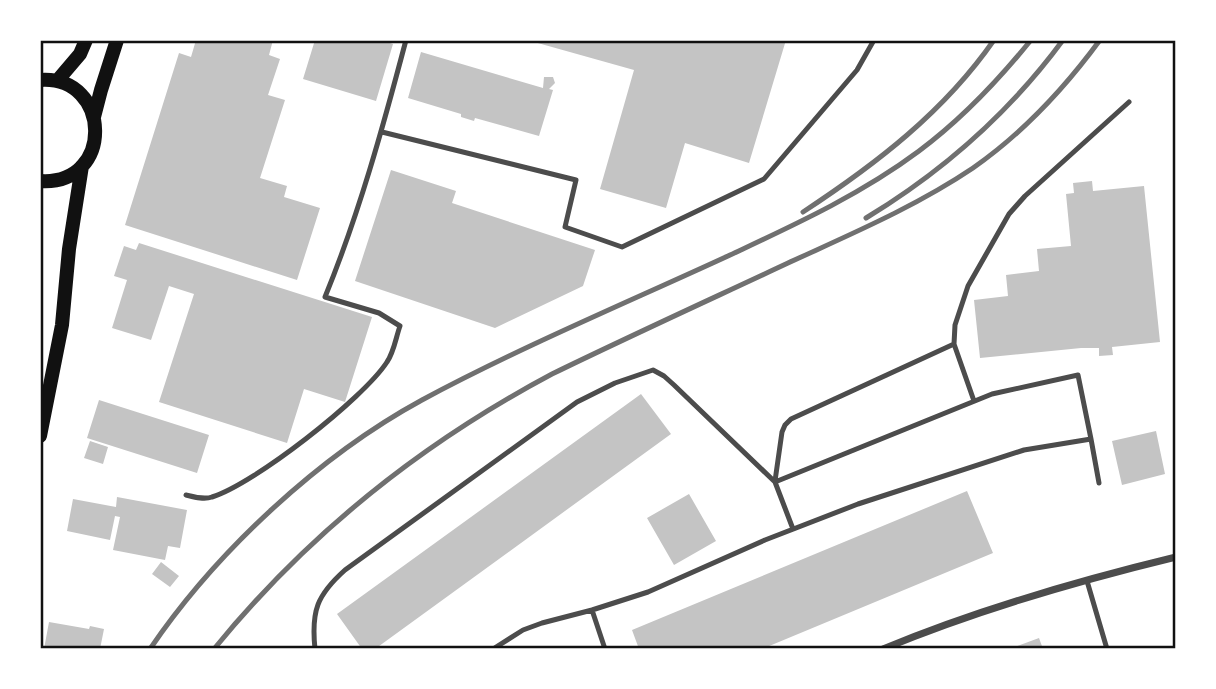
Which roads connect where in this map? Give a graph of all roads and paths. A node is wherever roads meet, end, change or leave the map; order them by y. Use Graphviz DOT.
graph roads {
  1 [pos="86,40"];
  2 [pos="117,40"];
  3 [pos="406,40"];
  4 [pos="874,40"];
  5 [pos="40,80"];
  6 [pos="57,81"];
  7 [pos="1129,102"];
  8 [pos="94,117"];
  9 [pos="382,132"];
  10 [pos="82,166"];
  11 [pos="40,181"];
  12 [pos="954,344"];
  13 [pos="974,401"];
  14 [pos="40,436"];
  15 [pos="1091,439"];
  16 [pos="775,482"];
  17 [pos="1099,483"];
  18 [pos="186,495"];
  19 [pos="793,529"];
  20 [pos="1176,557"];
  21 [pos="1087,581"];
  22 [pos="592,610"];
  23 [pos="315,649"];
  24 [pos="493,649"];
  25 [pos="605,649"];
  26 [pos="883,649"];
  27 [pos="1107,649"];
  1 -- 6 [label="main road"];
  2 -- 8 [label="main road"];
  3 -- 9 [label="lane"];
  4 -- 9 [label="lane"];
  5 -- 6 [label="main road"];
  6 -- 8 [label="main road"];
  7 -- 12 [label="lane"];
  8 -- 10 [label="main road"];
  9 -- 18 [label="lane"];
  10 -- 11 [label="main road"];
  10 -- 14 [label="main road"];
  12 -- 13 [label="lane"];
  12 -- 16 [label="lane"];
  13 -- 15 [label="lane"];
  13 -- 16 [label="lane"];
  15 -- 17 [label="lane"];
  15 -- 19 [label="lane"];
  16 -- 19 [label="lane"];
  16 -- 23 [label="lane"];
  19 -- 22 [label="lane"];
  20 -- 21 [label="street"];
  21 -- 26 [label="street"];
  21 -- 27 [label="lane"];
  22 -- 24 [label="lane"];
  22 -- 25 [label="lane"];
}
